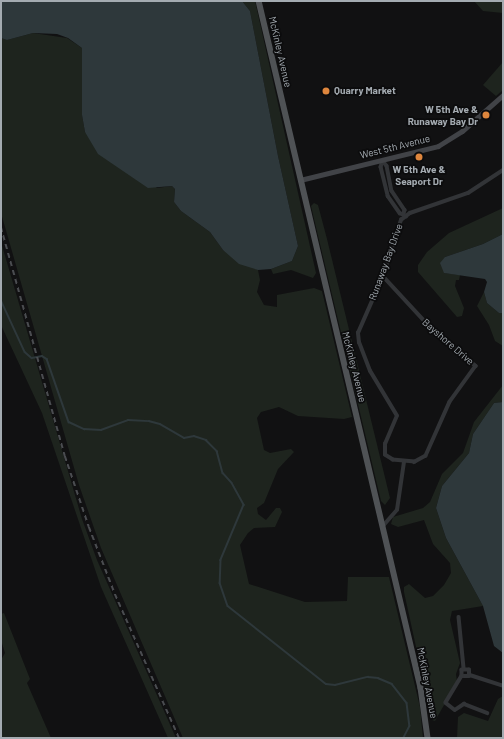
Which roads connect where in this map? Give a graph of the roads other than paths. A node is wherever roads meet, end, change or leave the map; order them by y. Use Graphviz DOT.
graph roads {
  1 [pos="259,1"];
  2 [pos="503,96"];
  3 [pos="382,161"];
  4 [pos="503,170"];
  5 [pos="300,180"];
  6 [pos="405,215"];
  7 [pos="383,276"];
  8 [pos="404,462"];
  9 [pos="383,526"];
  10 [pos="459,617"];
  11 [pos="464,668"];
  12 [pos="470,675"];
  13 [pos="462,676"];
  14 [pos="503,686"];
  15 [pos="487,714"];
  16 [pos="428,738"];
  1 -- 5 [label="main road, McKinley Avenue"];
  2 -- 3 [label="main road, West 5th Avenue"];
  3 -- 5 [label="main road, West 5th Avenue"];
  3 -- 6 [label="street"];
  3 -- 6 [label="street"];
  4 -- 6 [label="street, Runaway Bay Drive"];
  5 -- 9 [label="main road, McKinley Avenue"];
  6 -- 7 [label="street, Runaway Bay Drive"];
  7 -- 8 [label="street, Runaway Bay Drive"];
  7 -- 8 [label="street, Bayshore Drive"];
  8 -- 9 [label="street"];
  9 -- 16 [label="main road, McKinley Avenue"];
  10 -- 11 [label="street"];
  11 -- 12 [label="street"];
  11 -- 13 [label="street"];
  12 -- 13 [label="street"];
  12 -- 14 [label="street"];
  13 -- 15 [label="street"];
}
